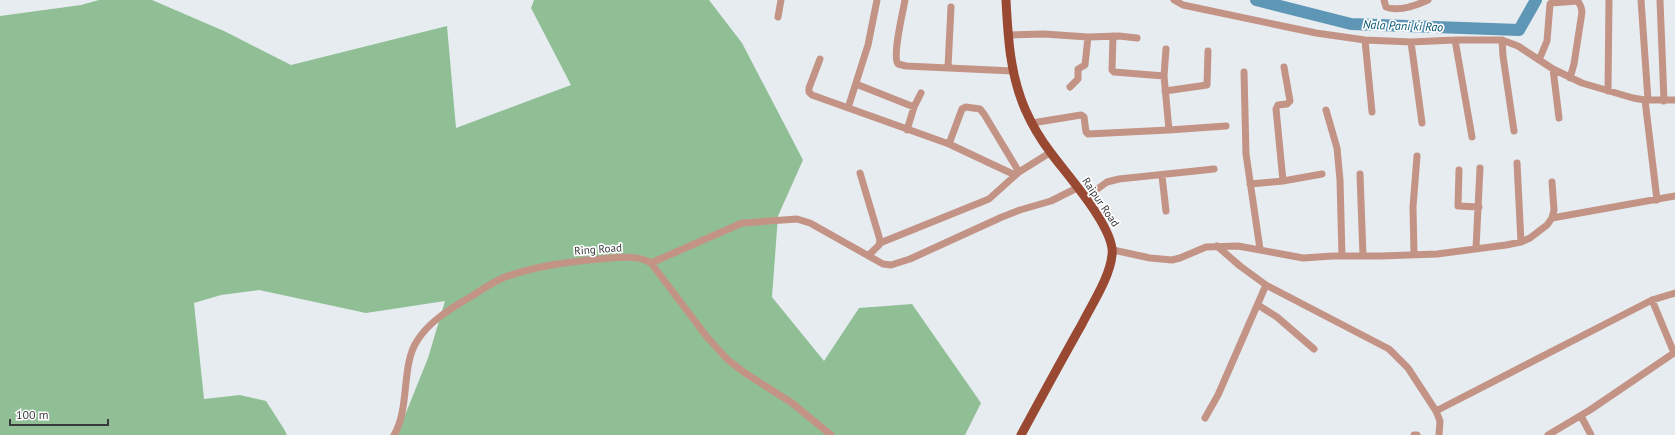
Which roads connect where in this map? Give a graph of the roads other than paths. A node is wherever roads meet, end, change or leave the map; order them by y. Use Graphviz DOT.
graph roads {
  1 [pos="781,0"];
  2 [pos="877,0"];
  3 [pos="905,0"];
  4 [pos="1006,0"];
  5 [pos="1174,0"];
  6 [pos="1384,0"];
  7 [pos="1428,0"];
  8 [pos="1608,0"];
  9 [pos="1641,0"];
  10 [pos="1660,0"];
  11 [pos="951,7"];
  12 [pos="778,17"];
  13 [pos="1008,35"];
  14 [pos="1114,36"];
  15 [pos="1088,37"];
  16 [pos="1137,38"];
  17 [pos="1365,40"];
  18 [pos="1455,40"];
  19 [pos="1502,40"];
  20 [pos="1411,42"];
  21 [pos="1166,48"];
  22 [pos="1208,51"];
  23 [pos="820,59"];
  24 [pos="1539,60"];
  25 [pos="948,67"];
  26 [pos="1284,67"];
  27 [pos="1554,69"];
  28 [pos="1013,71"];
  29 [pos="1244,72"];
  30 [pos="1164,76"];
  31 [pos="1570,78"];
  32 [pos="856,84"];
  33 [pos="1070,87"];
  34 [pos="1165,91"];
  35 [pos="1608,91"];
  36 [pos="921,93"];
  37 [pos="1647,100"];
  38 [pos="1675,100"];
  39 [pos="1664,101"];
  40 [pos="914,107"];
  41 [pos="848,108"];
  42 [pos="1326,110"];
  43 [pos="1372,112"];
  44 [pos="1559,118"];
  45 [pos="1032,123"];
  46 [pos="1422,123"];
  47 [pos="1226,126"];
  48 [pos="907,130"];
  49 [pos="1169,130"];
  50 [pos="1514,131"];
  51 [pos="1472,137"];
  52 [pos="949,144"];
  53 [pos="1051,152"];
  54 [pos="1417,156"];
  55 [pos="1517,163"];
  56 [pos="1480,168"];
  57 [pos="1214,170"];
  58 [pos="1458,170"];
  59 [pos="860,173"];
  60 [pos="1017,173"];
  61 [pos="1322,174"];
  62 [pos="1360,174"];
  63 [pos="1162,176"];
  64 [pos="1283,181"];
  65 [pos="1552,182"];
  66 [pos="1250,184"];
  67 [pos="1077,188"];
  68 [pos="1675,196"];
  69 [pos="1085,198"];
  70 [pos="1657,200"];
  71 [pos="1479,207"];
  72 [pos="1166,211"];
  73 [pos="1552,218"];
  74 [pos="1521,242"];
  75 [pos="880,243"];
  76 [pos="1217,246"];
  77 [pos="1476,248"];
  78 [pos="1260,249"];
  79 [pos="1113,250"];
  80 [pos="869,255"];
  81 [pos="1414,255"];
  82 [pos="1342,256"];
  83 [pos="1363,256"];
  84 [pos="651,263"];
  85 [pos="1266,285"];
  86 [pos="1675,294"];
  87 [pos="1652,300"];
  88 [pos="1258,305"];
  89 [pos="1314,349"];
  90 [pos="1436,411"];
  91 [pos="1581,416"];
  92 [pos="1205,418"];
  93 [pos="394,435"];
  94 [pos="831,435"];
  95 [pos="1021,435"];
  96 [pos="1414,435"];
  97 [pos="1417,435"];
  98 [pos="1439,435"];
  99 [pos="1548,435"];
  100 [pos="1591,435"];
  1 -- 12 [label="street"];
  2 -- 32 [label="street"];
  3 -- 25 [label="street"];
  4 -- 13 [label="main road, Raipur Road"];
  5 -- 17 [label="street"];
  6 -- 7 [label="street"];
  8 -- 35 [label="street"];
  9 -- 37 [label="street"];
  10 -- 39 [label="street"];
  11 -- 25 [label="street"];
  13 -- 15 [label="street"];
  13 -- 28 [label="main road, Raipur Road"];
  14 -- 15 [label="street"];
  14 -- 16 [label="street"];
  14 -- 30 [label="street"];
  15 -- 33 [label="street"];
  17 -- 20 [label="street"];
  17 -- 43 [label="street"];
  18 -- 19 [label="street"];
  18 -- 20 [label="street"];
  18 -- 51 [label="street"];
  19 -- 24 [label="street"];
  19 -- 50 [label="street"];
  20 -- 46 [label="street"];
  21 -- 30 [label="street"];
  22 -- 34 [label="street"];
  23 -- 41 [label="street"];
  24 -- 27 [label="street"];
  24 -- 31 [label="street"];
  25 -- 28 [label="street"];
  26 -- 64 [label="street"];
  27 -- 31 [label="street"];
  27 -- 44 [label="street"];
  28 -- 45 [label="main road, Raipur Road"];
  29 -- 66 [label="street"];
  30 -- 34 [label="street"];
  31 -- 35 [label="street"];
  32 -- 40 [label="street"];
  32 -- 41 [label="street"];
  34 -- 49 [label="street"];
  35 -- 37 [label="street"];
  36 -- 40 [label="street"];
  37 -- 39 [label="street"];
  37 -- 70 [label="street"];
  38 -- 39 [label="street"];
  40 -- 48 [label="street"];
  41 -- 48 [label="street"];
  42 -- 82 [label="street"];
  45 -- 49 [label="street"];
  45 -- 53 [label="main road, Raipur Road"];
  47 -- 49 [label="street"];
  48 -- 52 [label="street"];
  52 -- 60 [label="street"];
  52 -- 60 [label="street"];
  53 -- 60 [label="street"];
  53 -- 67 [label="main road, Raipur Road"];
  54 -- 81 [label="street"];
  55 -- 74 [label="street"];
  56 -- 71 [label="street"];
  57 -- 63 [label="street"];
  58 -- 71 [label="street"];
  59 -- 75 [label="street"];
  60 -- 75 [label="street"];
  61 -- 64 [label="street"];
  62 -- 83 [label="street"];
  63 -- 69 [label="street"];
  63 -- 72 [label="street"];
  64 -- 66 [label="street"];
  65 -- 73 [label="street"];
  66 -- 78 [label="street"];
  67 -- 69 [label="main road, Raipur Road"];
  67 -- 80 [label="street"];
  68 -- 70 [label="street"];
  69 -- 79 [label="main road, Raipur Road"];
  70 -- 73 [label="street"];
  71 -- 77 [label="street"];
  73 -- 74 [label="street"];
  74 -- 77 [label="street"];
  75 -- 80 [label="street"];
  76 -- 78 [label="street"];
  76 -- 79 [label="street"];
  76 -- 85 [label="street"];
  77 -- 81 [label="street"];
  78 -- 82 [label="street"];
  79 -- 95 [label="main road"];
  80 -- 84 [label="street"];
  81 -- 83 [label="street"];
  82 -- 83 [label="street"];
  84 -- 93 [label="street, Ring Road"];
  84 -- 94 [label="street"];
  85 -- 88 [label="street"];
  85 -- 90 [label="street"];
  86 -- 87 [label="street"];
  87 -- 90 [label="street"];
  87 -- 91 [label="street"];
  88 -- 89 [label="street"];
  88 -- 92 [label="street"];
  90 -- 98 [label="street"];
  91 -- 99 [label="street"];
  91 -- 100 [label="street"];
  96 -- 97 [label="street"];
}
